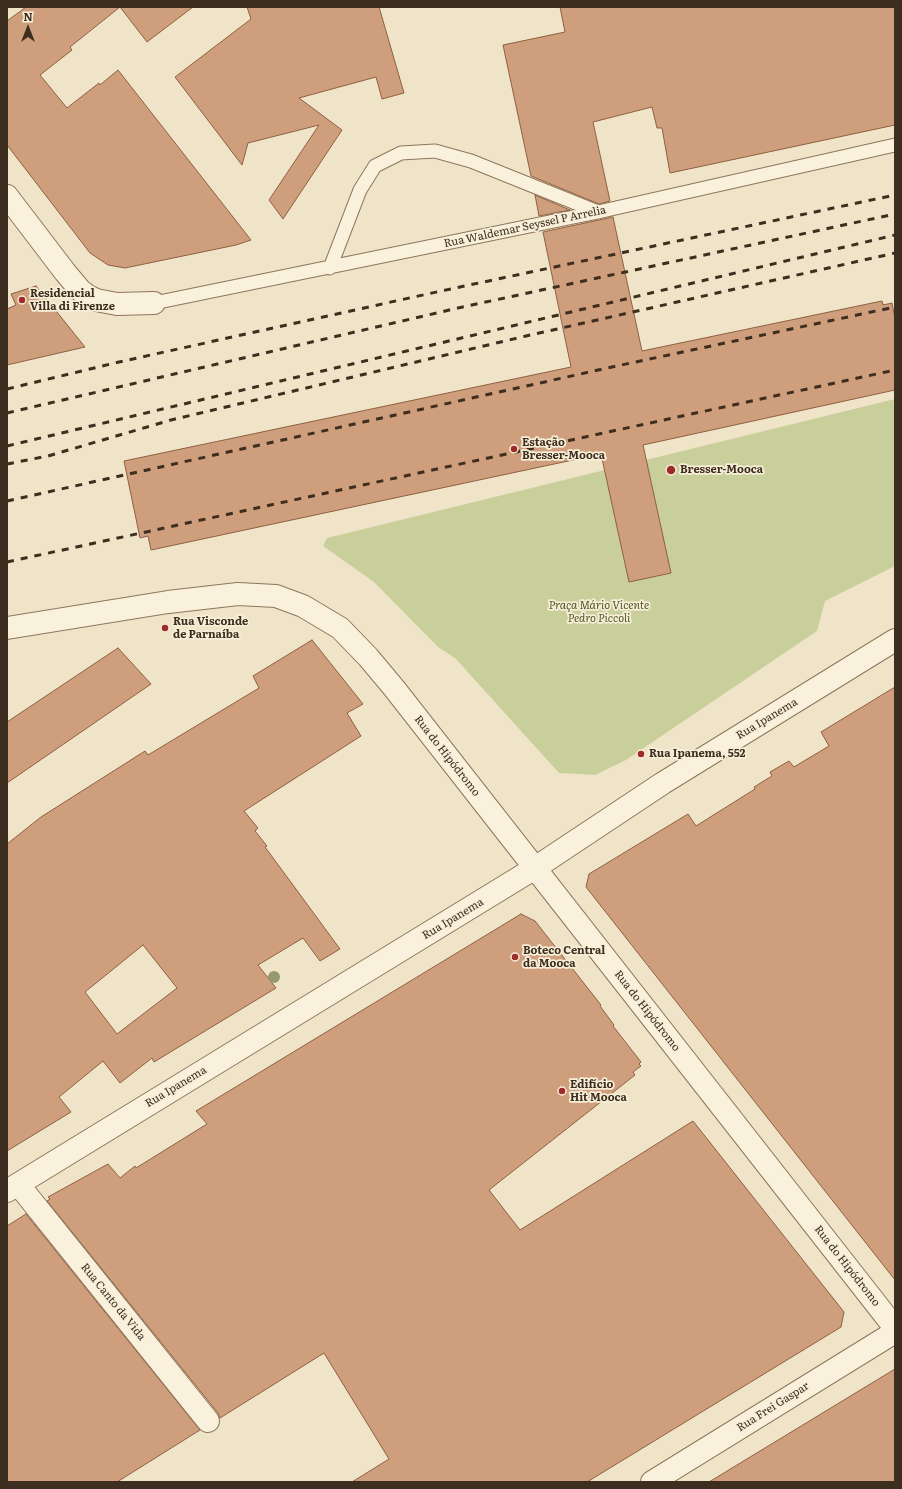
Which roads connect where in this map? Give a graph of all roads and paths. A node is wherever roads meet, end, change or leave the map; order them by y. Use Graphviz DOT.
graph roads {
  1 [pos="895,145"];
  2 [pos="7,196"];
  3 [pos="598,212"];
  4 [pos="330,268"];
  5 [pos="154,304"];
  6 [pos="7,628"];
  7 [pos="895,640"];
  8 [pos="535,868"];
  9 [pos="13,1187"];
  10 [pos="895,1328"];
  11 [pos="895,1332"];
  12 [pos="208,1421"];
  13 [pos="682,1474"];
  14 [pos="652,1482"];
  1 -- 3 [label="lane, Rua Waldemar Seyssel P Arrelia"];
  2 -- 5 [label="street"];
  3 -- 4 [label="lane, Rua Waldemar Seyssel P Arrelia"];
  3 -- 4 [label="lane"];
  4 -- 5 [label="lane, Rua Waldemar Seyssel P Arrelia"];
  6 -- 8 [label="street, Rua do Hipódromo"];
  7 -- 8 [label="street, Rua Ipanema"];
  8 -- 9 [label="street, Rua Ipanema"];
  8 -- 10 [label="street, Rua do Hipódromo"];
  9 -- 12 [label="street, Rua Canto da Vida"];
  11 -- 13 [label="street, Rua Frei Gaspar"];
  13 -- 14 [label="street, Rua Frei Gaspar"];
}
